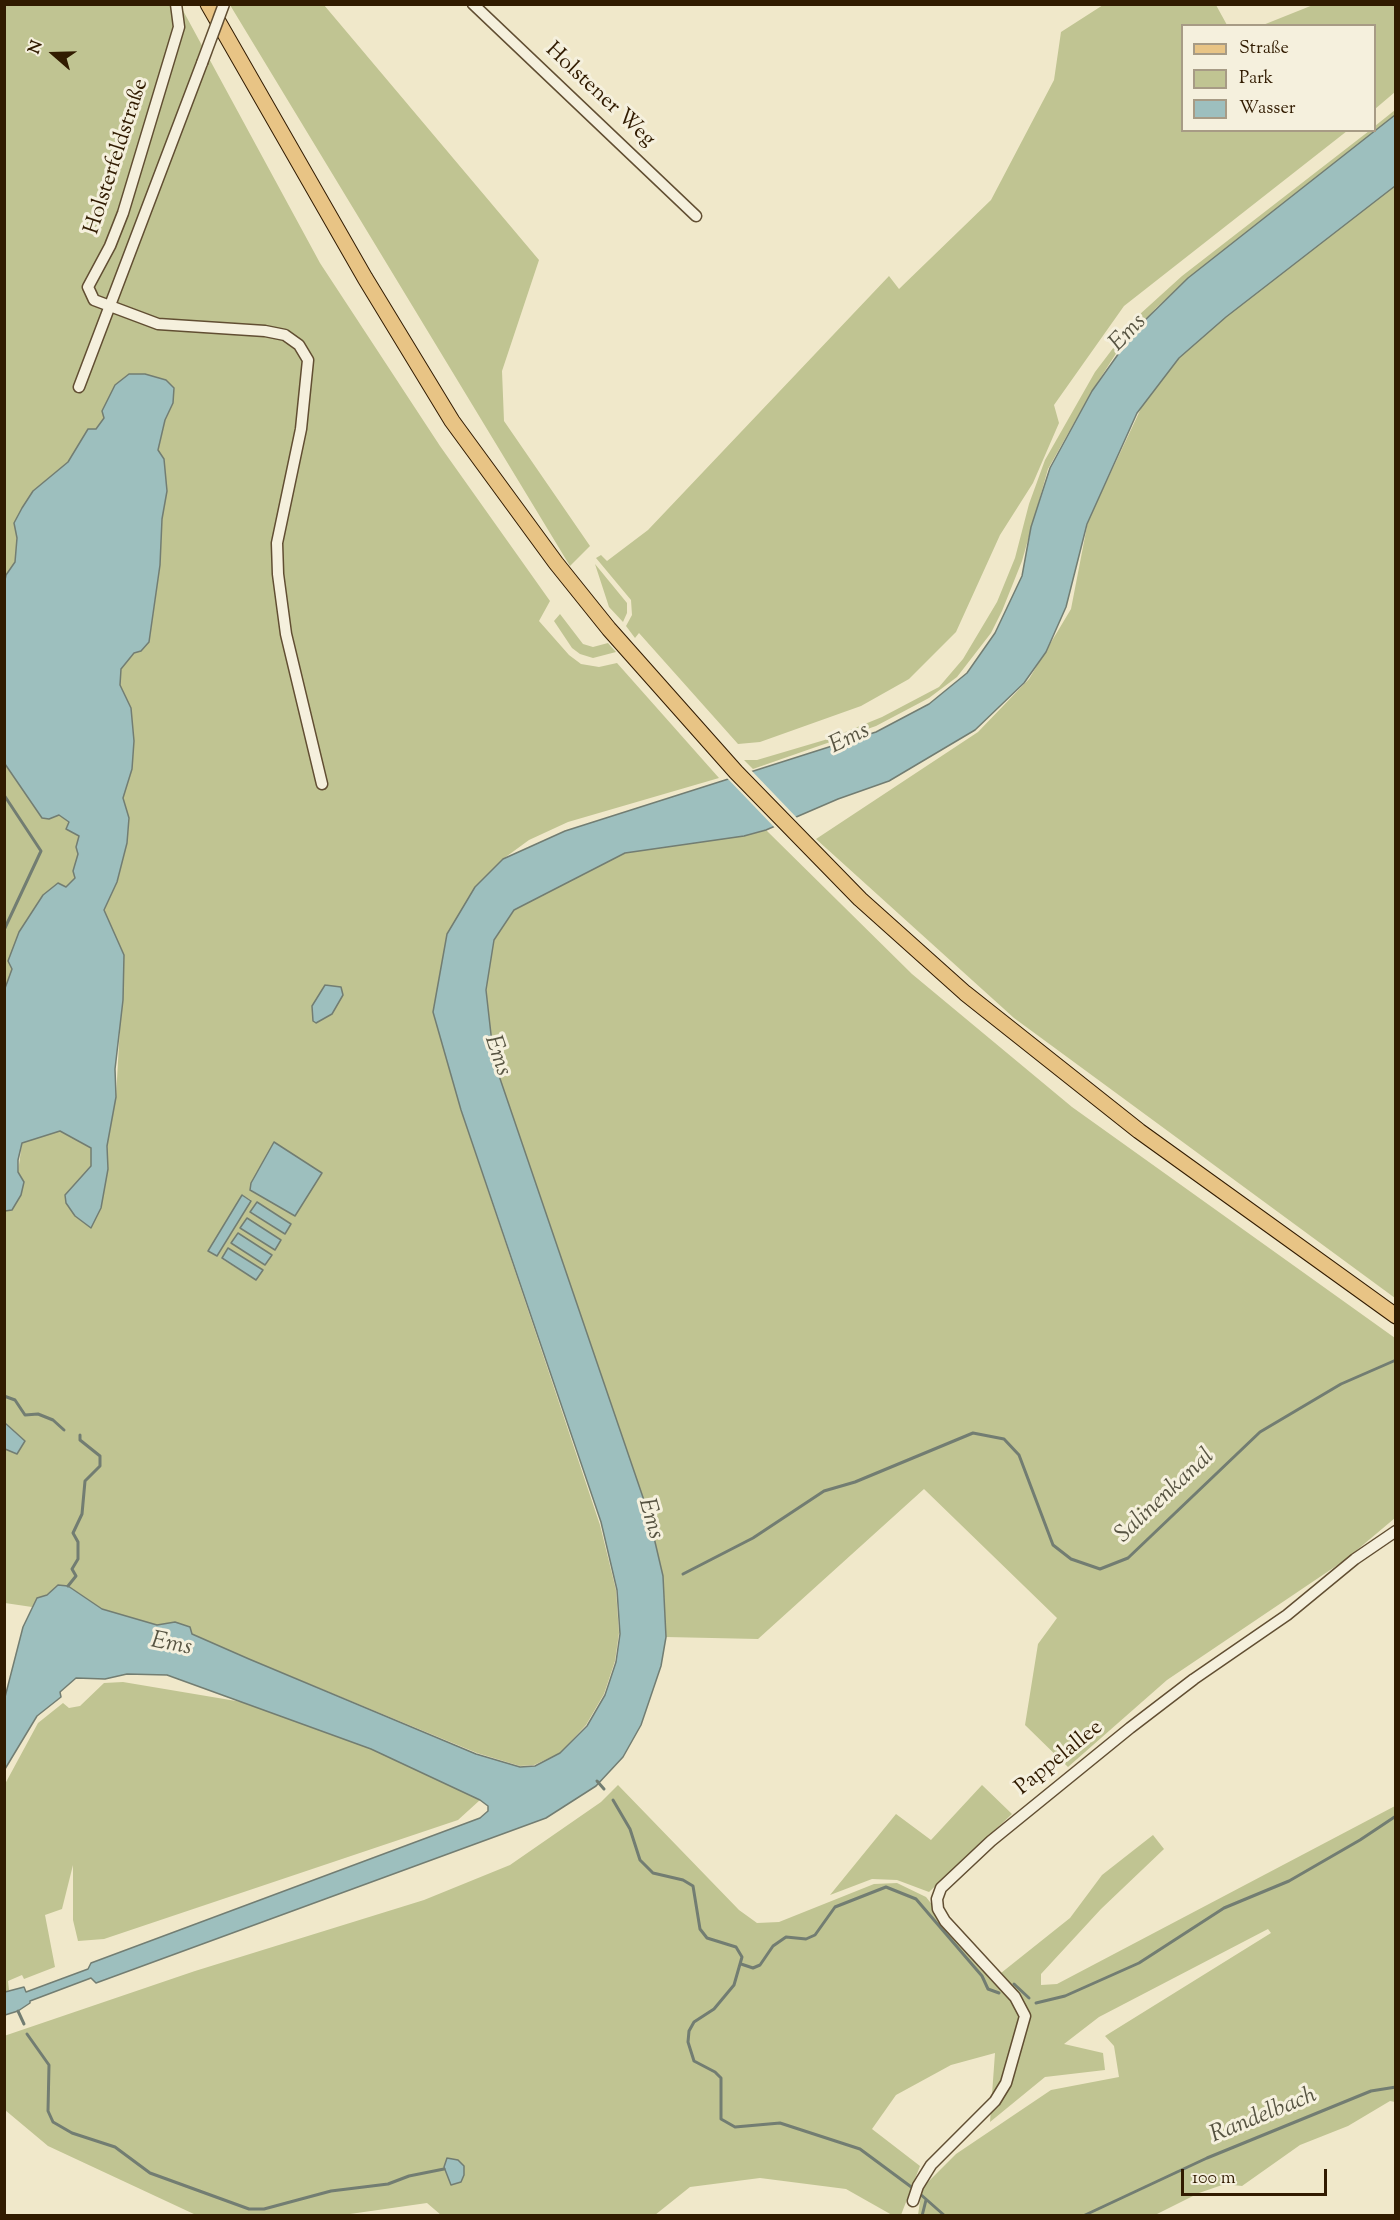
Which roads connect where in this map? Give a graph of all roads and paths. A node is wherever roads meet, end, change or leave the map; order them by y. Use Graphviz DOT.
graph roads {
  1 [pos="176,4"];
  2 [pos="208,4"];
  3 [pos="224,4"];
  4 [pos="474,4"];
  5 [pos="696,216"];
  6 [pos="110,307"];
  7 [pos="79,387"];
  8 [pos="322,784"];
  9 [pos="1395,1316"];
  10 [pos="1395,1532"];
  11 [pos="913,2201"];
  1 -- 6 [label="street, Holsterfeldstraße"];
  2 -- 9 [label="main road"];
  3 -- 6 [label="street, bridge"];
  4 -- 5 [label="street, Holstener Weg"];
  6 -- 7 [label="street"];
  6 -- 8 [label="street"];
  10 -- 11 [label="street, Pappelallee"];
}
